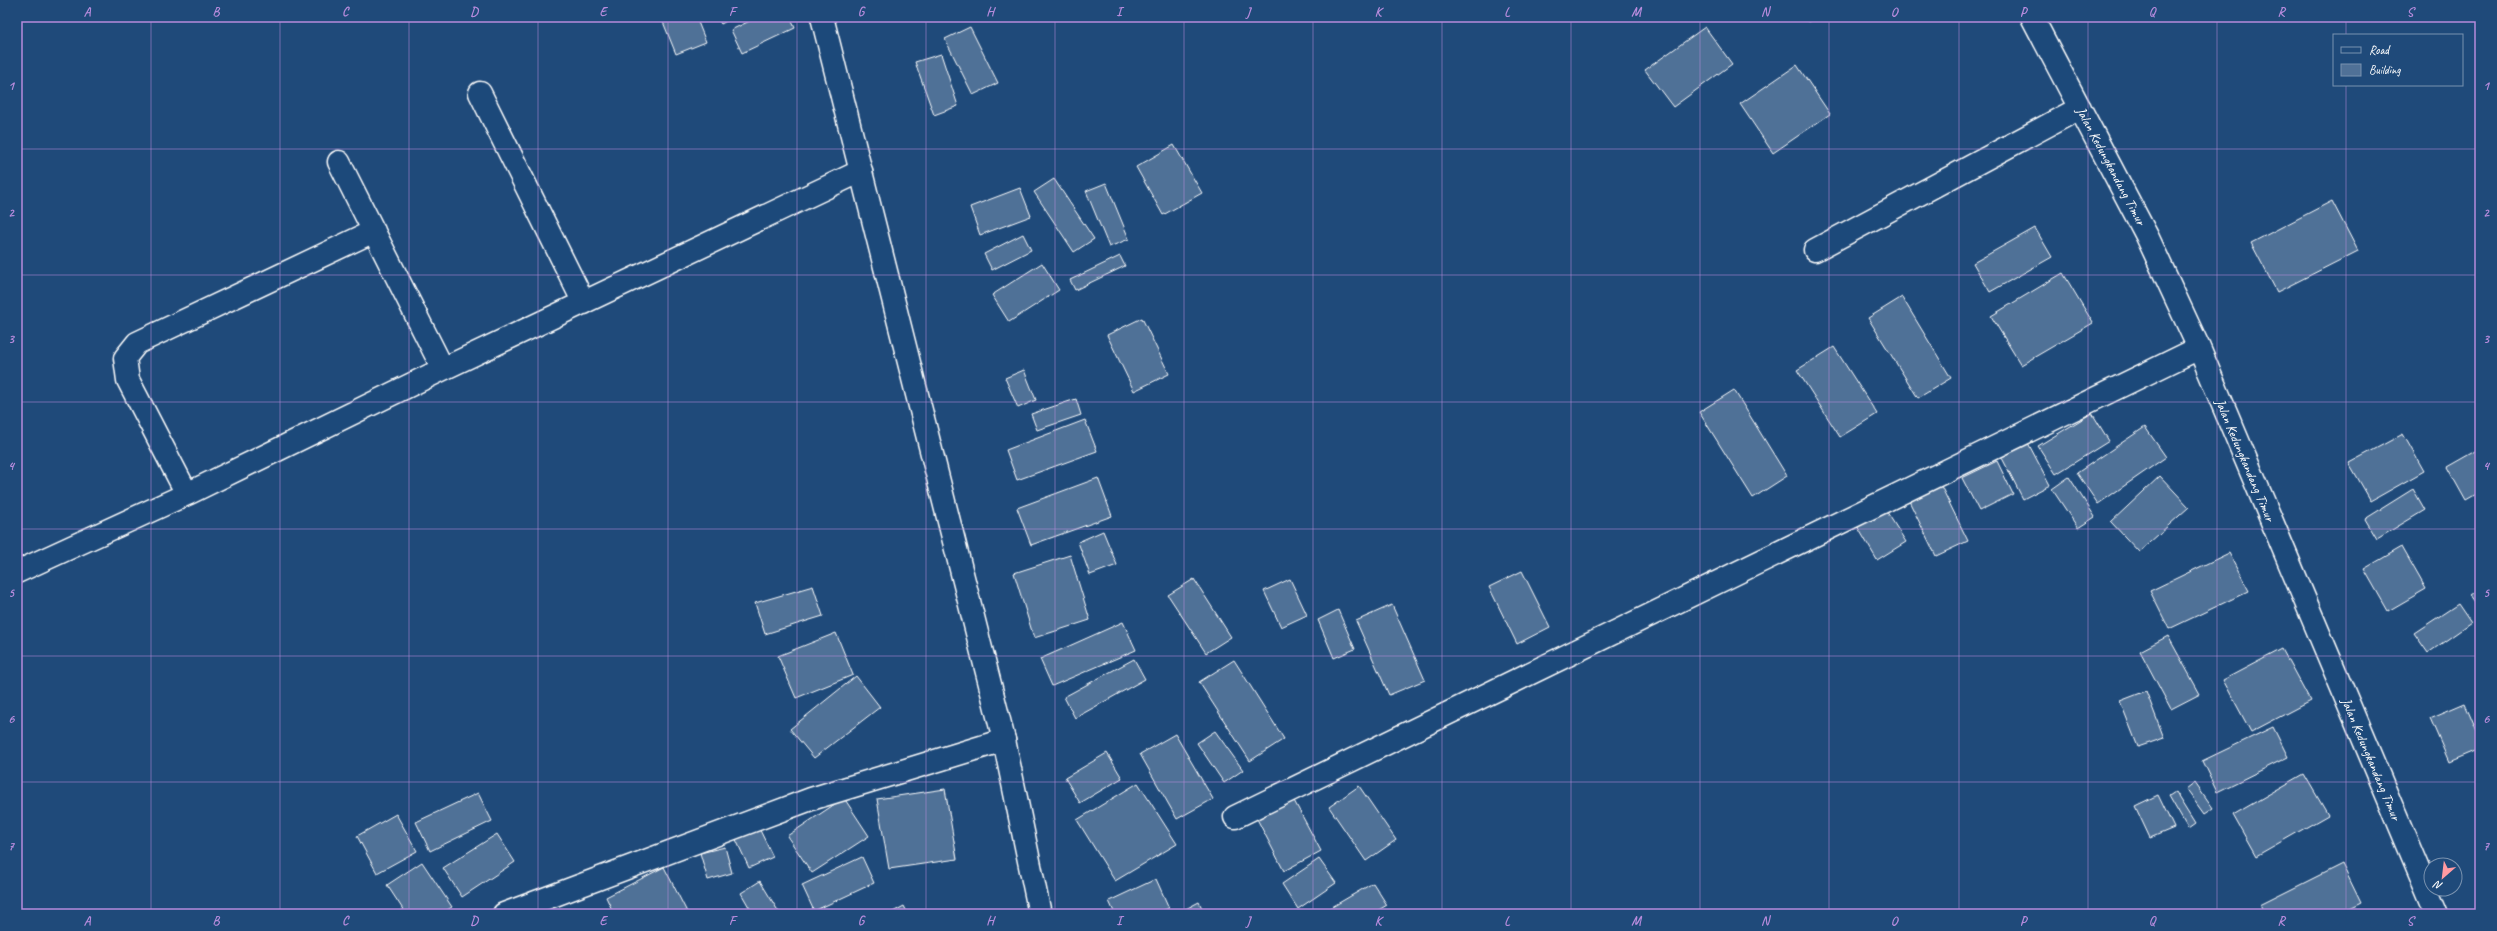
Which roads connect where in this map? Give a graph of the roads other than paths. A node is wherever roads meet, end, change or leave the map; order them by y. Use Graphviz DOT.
graph roads {
  1 [pos="822,17"];
  2 [pos="2032,17"];
  3 [pos="480,93"];
  4 [pos="2080,108"];
  5 [pos="339,162"];
  6 [pos="861,171"];
  7 [pos="374,231"];
  8 [pos="1815,250"];
  9 [pos="584,302"];
  10 [pos="2199,348"];
  11 [pos="443,369"];
  12 [pos="187,494"];
  13 [pos="17,572"];
  14 [pos="1004,740"];
  15 [pos="1235,817"];
  16 [pos="504,914"];
  17 [pos="1040,914"];
  18 [pos="2436,914"];
  1 -- 6 [label="street"];
  2 -- 4 [label="street, Jalan Kedungkandang Timur"];
  3 -- 9 [label="street"];
  4 -- 8 [label="street"];
  4 -- 10 [label="street, Jalan Kedungkandang Timur"];
  5 -- 7 [label="street"];
  6 -- 9 [label="street"];
  6 -- 14 [label="street"];
  7 -- 11 [label="street"];
  7 -- 12 [label="street"];
  9 -- 11 [label="street"];
  10 -- 15 [label="street"];
  10 -- 18 [label="street, Jalan Kedungkandang Timur"];
  11 -- 12 [label="street"];
  12 -- 13 [label="street"];
  14 -- 16 [label="street"];
  14 -- 17 [label="street"];
}
